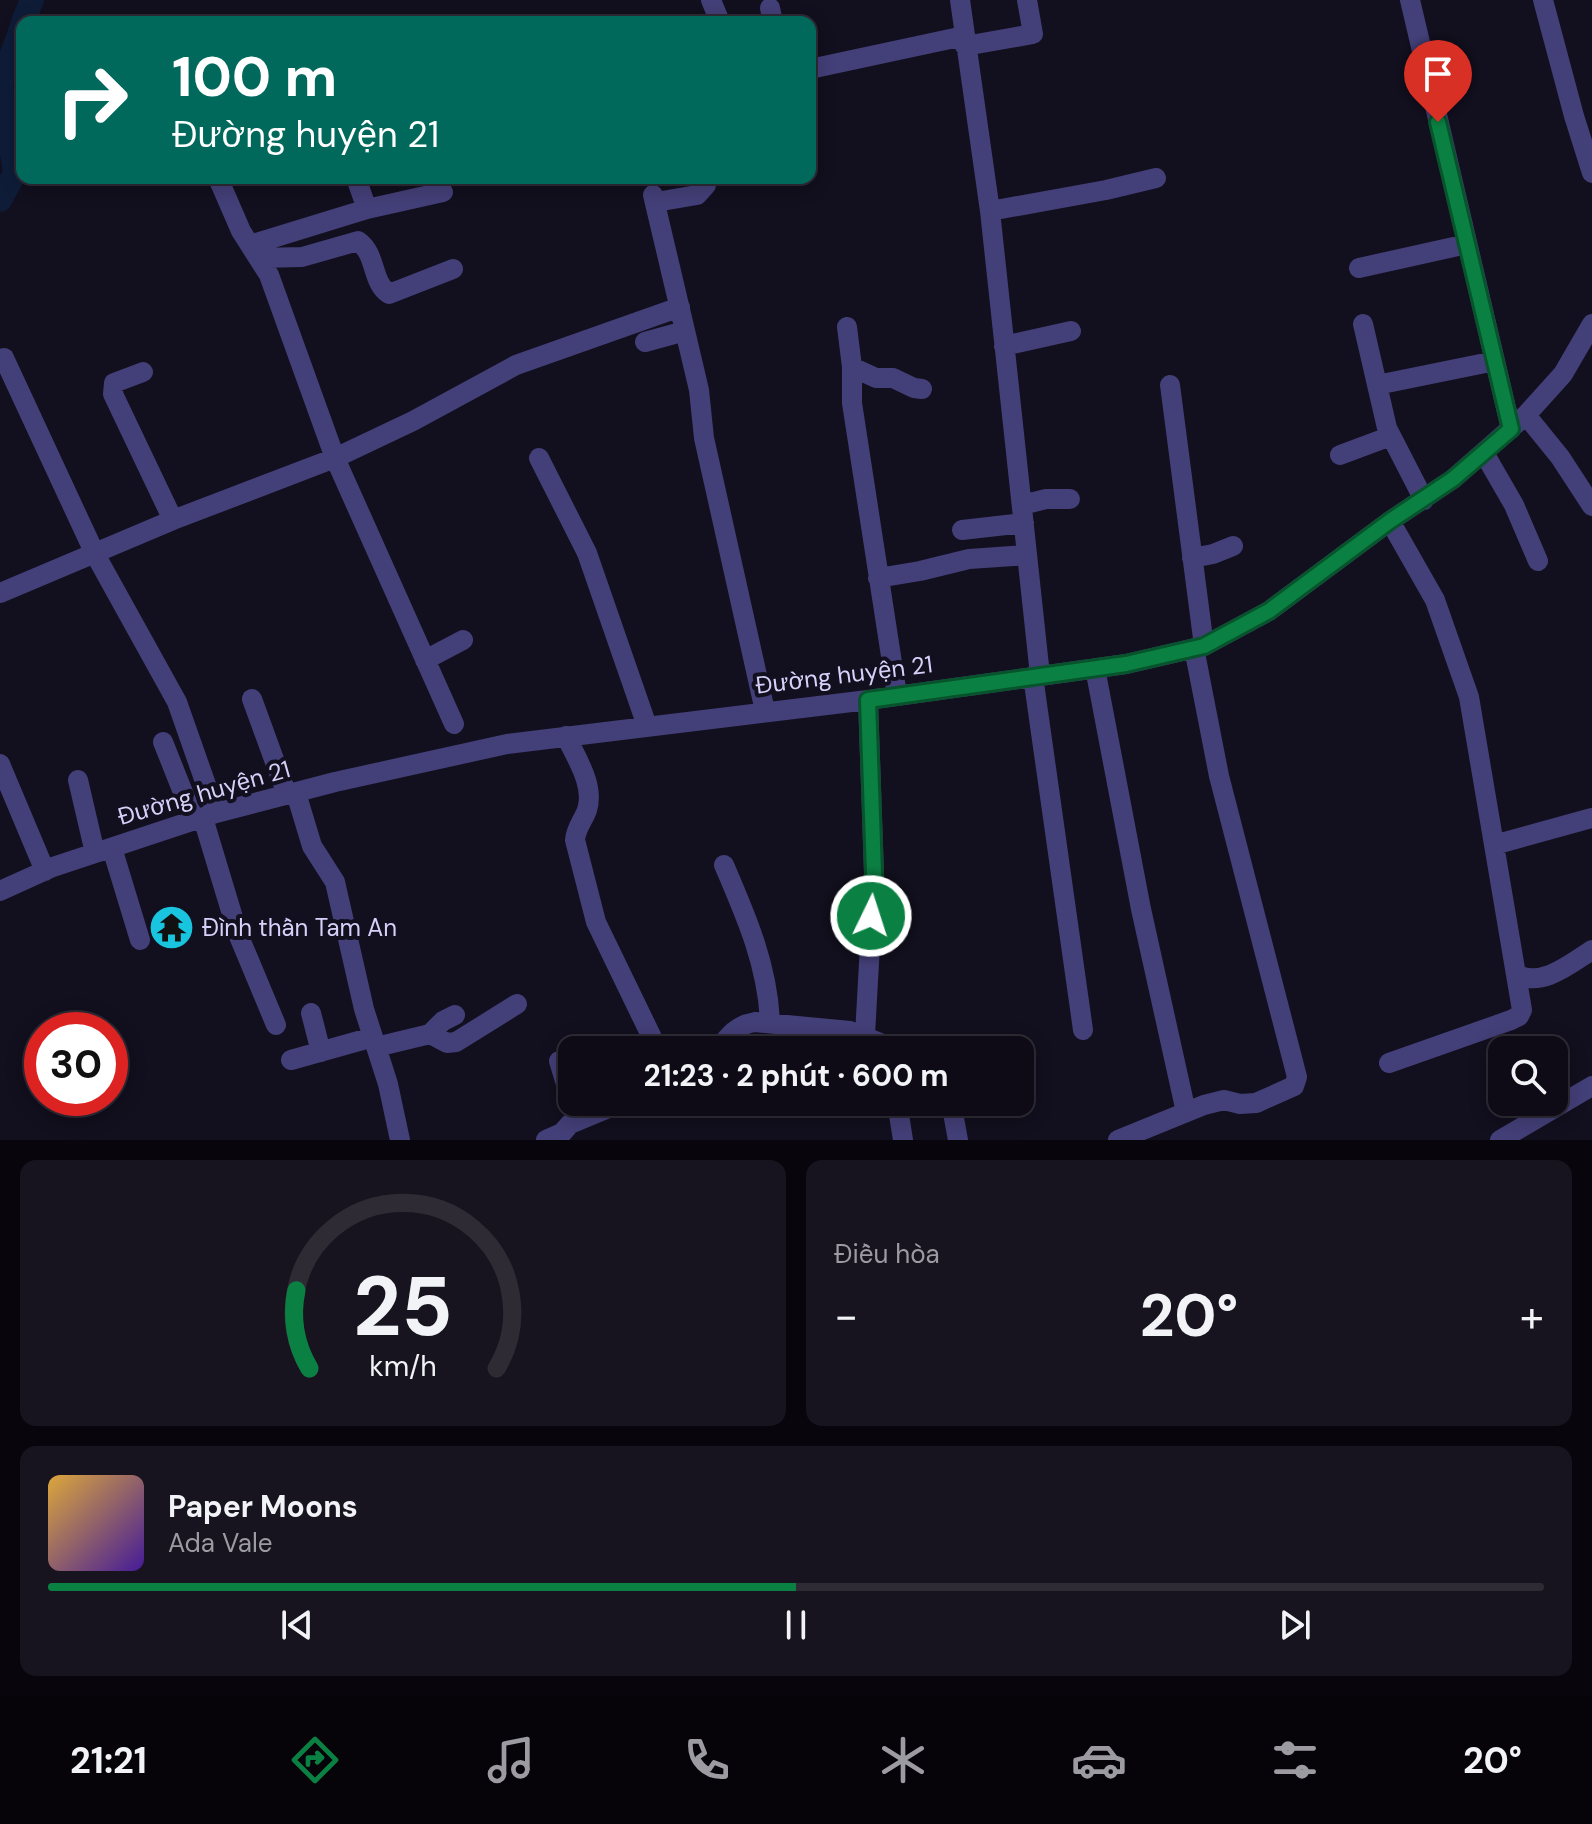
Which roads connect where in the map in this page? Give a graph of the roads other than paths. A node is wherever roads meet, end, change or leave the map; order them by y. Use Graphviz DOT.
graph roads {
  1 [pos="960,0"];
  2 [pos="1027,0"];
  3 [pos="1410,0"];
  4 [pos="1543,0"];
  5 [pos="965,41"];
  6 [pos="816,68"];
  7 [pos="1592,173"];
  8 [pos="1156,178"];
  9 [pos="221,184"];
  10 [pos="358,184"];
  11 [pos="706,184"];
  12 [pos="443,192"];
  13 [pos="367,209"];
  14 [pos="990,211"];
  15 [pos="1467,244"];
  16 [pos="255,252"];
  17 [pos="1359,268"];
  18 [pos="453,269"];
  19 [pos="680,307"];
  20 [pos="1363,324"];
  21 [pos="1592,324"];
  22 [pos="847,327"];
  23 [pos="685,331"];
  24 [pos="1071,331"];
  25 [pos="645,342"];
  26 [pos="1004,346"];
  27 [pos="4,358"];
  28 [pos="1495,361"];
  29 [pos="852,367"];
  30 [pos="143,372"];
  31 [pos="1170,385"];
  32 [pos="1377,385"];
  33 [pos="922,389"];
  34 [pos="1519,422"];
  35 [pos="1391,436"];
  36 [pos="1484,453"];
  37 [pos="1340,455"];
  38 [pos="335,458"];
  39 [pos="539,458"];
  40 [pos="1070,499"];
  41 [pos="1424,500"];
  42 [pos="1592,506"];
  43 [pos="1023,514"];
  44 [pos="173,520"];
  45 [pos="1390,521"];
  46 [pos="962,530"];
  47 [pos="1233,546"];
  48 [pos="95,554"];
  49 [pos="1027,555"];
  50 [pos="1192,558"];
  51 [pos="1538,561"];
  52 [pos="878,578"];
  53 [pos="0,593"];
  54 [pos="463,640"];
  55 [pos="1199,647"];
  56 [pos="425,660"];
  57 [pos="1095,668"];
  58 [pos="1037,676"];
  59 [pos="897,695"];
  60 [pos="252,699"];
  61 [pos="868,700"];
  62 [pos="765,711"];
  63 [pos="454,724"];
  64 [pos="647,726"];
  65 [pos="566,736"];
  66 [pos="163,742"];
  67 [pos="0,764"];
  68 [pos="78,780"];
  69 [pos="291,794"];
  70 [pos="204,817"];
  71 [pos="1592,818"];
  72 [pos="1494,845"];
  73 [pos="103,850"];
  74 [pos="724,865"];
  75 [pos="45,871"];
  76 [pos="0,891"];
  77 [pos="140,940"];
  78 [pos="1592,950"];
  79 [pos="1516,974"];
  80 [pos="517,1004"];
  81 [pos="311,1013"];
  82 [pos="455,1015"];
  83 [pos="770,1023"];
  84 [pos="276,1025"];
  85 [pos="1083,1030"];
  86 [pos="430,1034"];
  87 [pos="865,1035"];
  88 [pos="651,1036"];
  89 [pos="729,1036"];
  90 [pos="375,1042"];
  91 [pos="321,1052"];
  92 [pos="291,1060"];
  93 [pos="1389,1063"];
  94 [pos="1592,1086"];
  95 [pos="1186,1112"];
  96 [pos="597,1116"];
  97 [pos="899,1116"];
  98 [pos="954,1116"];
  99 [pos="571,1130"];
  100 [pos="400,1140"];
  101 [pos="546,1140"];
  102 [pos="903,1140"];
  103 [pos="958,1140"];
  104 [pos="1118,1140"];
  105 [pos="1500,1140"];
  1 -- 5 [label="street"];
  2 -- 5 [label="street"];
  3 -- 15 [label="street"];
  4 -- 7 [label="street"];
  5 -- 6 [label="street"];
  5 -- 14 [label="street"];
  8 -- 14 [label="street"];
  9 -- 16 [label="street"];
  10 -- 13 [label="street"];
  11 -- 19 [label="street"];
  12 -- 13 [label="street"];
  13 -- 16 [label="street"];
  14 -- 26 [label="street"];
  15 -- 17 [label="street"];
  15 -- 28 [label="street"];
  16 -- 18 [label="street"];
  16 -- 38 [label="street"];
  19 -- 23 [label="street"];
  19 -- 38 [label="street"];
  20 -- 32 [label="street"];
  21 -- 34 [label="street, Đường huyện 21"];
  22 -- 29 [label="street"];
  23 -- 25 [label="street"];
  23 -- 62 [label="street"];
  24 -- 26 [label="street"];
  26 -- 43 [label="street"];
  27 -- 48 [label="street"];
  28 -- 32 [label="street"];
  28 -- 34 [label="street"];
  29 -- 33 [label="street"];
  29 -- 52 [label="street"];
  30 -- 44 [label="street"];
  31 -- 50 [label="street"];
  32 -- 35 [label="street"];
  34 -- 36 [label="street, Đường huyện 21"];
  34 -- 42 [label="street"];
  35 -- 37 [label="street"];
  35 -- 41 [label="street"];
  36 -- 41 [label="street, Đường huyện 21"];
  36 -- 51 [label="street"];
  38 -- 44 [label="street"];
  38 -- 56 [label="street"];
  39 -- 64 [label="street"];
  40 -- 43 [label="street"];
  41 -- 45 [label="street, Đường huyện 21"];
  43 -- 46 [label="street"];
  43 -- 49 [label="street"];
  44 -- 48 [label="street"];
  45 -- 55 [label="street, Đường huyện 21"];
  45 -- 72 [label="street"];
  47 -- 50 [label="street"];
  48 -- 53 [label="street"];
  48 -- 70 [label="street"];
  49 -- 52 [label="street"];
  49 -- 58 [label="street"];
  50 -- 55 [label="street"];
  52 -- 59 [label="street"];
  54 -- 56 [label="street"];
  55 -- 57 [label="street, Đường huyện 21"];
  55 -- 95 [label="street"];
  56 -- 63 [label="street"];
  57 -- 58 [label="street, Đường huyện 21"];
  57 -- 95 [label="street"];
  58 -- 59 [label="street, Đường huyện 21"];
  58 -- 85 [label="street"];
  59 -- 61 [label="street, Đường huyện 21"];
  60 -- 69 [label="street"];
  61 -- 62 [label="street, Đường huyện 21"];
  61 -- 87 [label="street"];
  62 -- 64 [label="street, Đường huyện 21"];
  64 -- 65 [label="street, Đường huyện 21"];
  65 -- 69 [label="street, Đường huyện 21"];
  65 -- 88 [label="street"];
  66 -- 70 [label="street"];
  67 -- 75 [label="street"];
  68 -- 73 [label="street"];
  69 -- 70 [label="street, Đường huyện 21"];
  69 -- 90 [label="street"];
  70 -- 73 [label="street, Đường huyện 21"];
  70 -- 84 [label="street"];
  71 -- 72 [label="street"];
  72 -- 79 [label="street"];
  73 -- 75 [label="street, Đường huyện 21"];
  73 -- 77 [label="street"];
  74 -- 83 [label="street"];
  75 -- 76 [label="street, Đường huyện 21"];
  78 -- 79 [label="street"];
  79 -- 93 [label="street"];
  80 -- 86 [label="street"];
  81 -- 91 [label="street"];
  82 -- 86 [label="street"];
  83 -- 87 [label="street"];
  83 -- 89 [label="street"];
  86 -- 90 [label="street"];
  90 -- 91 [label="street"];
  90 -- 100 [label="street"];
  91 -- 92 [label="street"];
  94 -- 105 [label="street"];
  95 -- 104 [label="street"];
  96 -- 99 [label="street"];
  97 -- 102 [label="street"];
  98 -- 103 [label="street"];
  99 -- 101 [label="street"];
}
